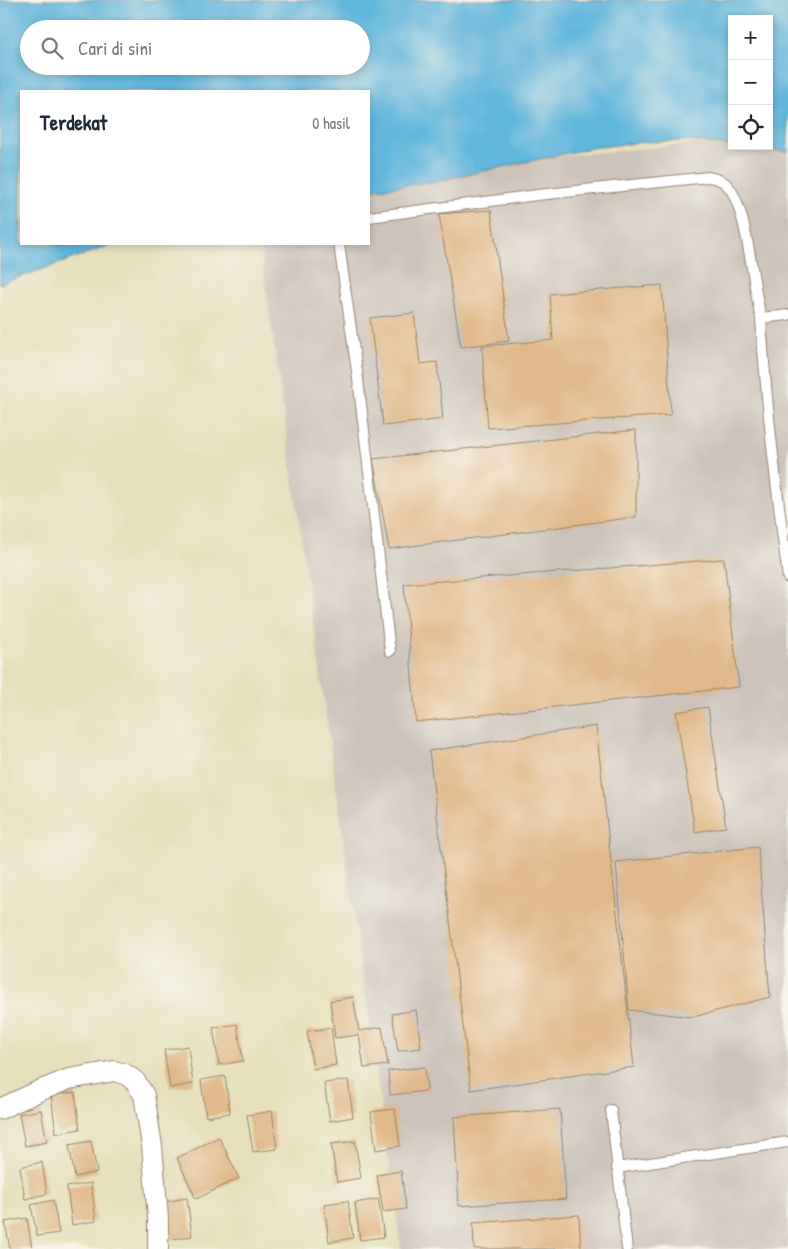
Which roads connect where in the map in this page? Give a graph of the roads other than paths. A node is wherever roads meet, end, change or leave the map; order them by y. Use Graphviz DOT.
graph roads {
  1 [pos="370,217"];
  2 [pos="339,245"];
  3 [pos="788,315"];
  4 [pos="761,318"];
  5 [pos="788,578"];
  6 [pos="390,650"];
  7 [pos="0,1109"];
  8 [pos="611,1110"];
  9 [pos="788,1142"];
  10 [pos="617,1168"];
  11 [pos="158,1249"];
  12 [pos="627,1249"];
  1 -- 4 [label="lane"];
  2 -- 6 [label="lane"];
  3 -- 4 [label="lane"];
  4 -- 5 [label="lane"];
  7 -- 11 [label="street"];
  8 -- 10 [label="lane"];
  9 -- 10 [label="lane"];
  10 -- 12 [label="lane"];
}
